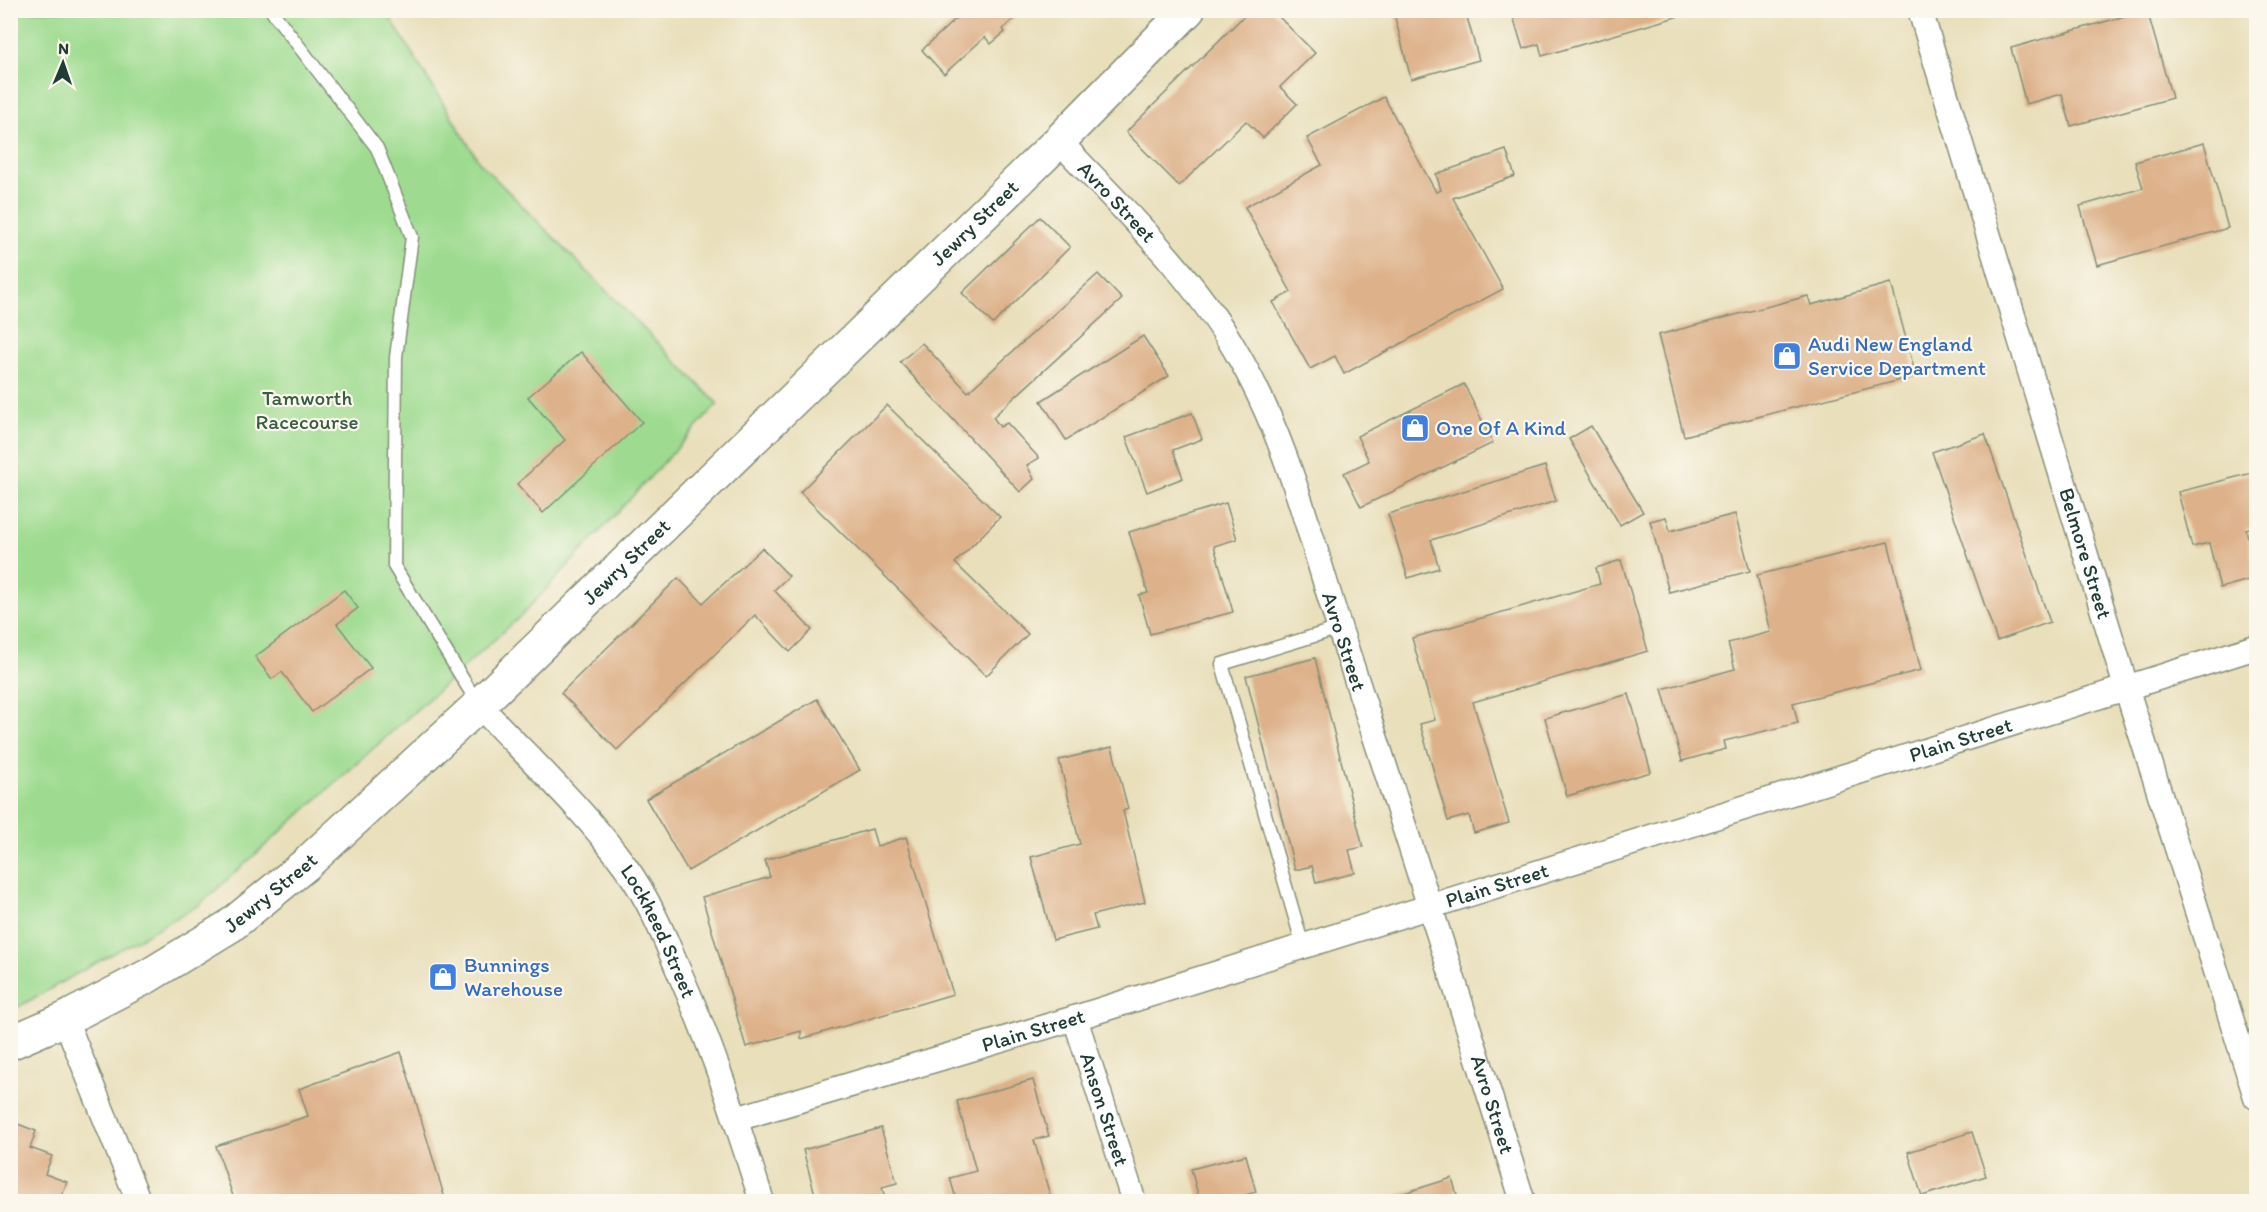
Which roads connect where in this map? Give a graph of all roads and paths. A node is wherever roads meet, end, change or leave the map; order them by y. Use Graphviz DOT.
graph roads {
  1 [pos="271,10"];
  2 [pos="1188,10"];
  3 [pos="1920,10"];
  4 [pos="1059,141"];
  5 [pos="1340,628"];
  6 [pos="2256,647"];
  7 [pos="2126,687"];
  8 [pos="479,705"];
  9 [pos="1431,906"];
  10 [pos="1304,946"];
  11 [pos="1075,1018"];
  12 [pos="65,1019"];
  13 [pos="10,1042"];
  14 [pos="2256,1097"];
  15 [pos="736,1119"];
  16 [pos="139,1202"];
  17 [pos="762,1202"];
  18 [pos="1134,1202"];
  19 [pos="1522,1202"];
  1 -- 8 [label="lane"];
  2 -- 4 [label="main road, Jewry Street"];
  3 -- 7 [label="street, Belmore Street"];
  4 -- 5 [label="street, Avro Street"];
  4 -- 8 [label="main road, Jewry Street"];
  5 -- 9 [label="street, Avro Street"];
  5 -- 10 [label="lane"];
  6 -- 7 [label="street, Plain Street"];
  7 -- 9 [label="street, Plain Street"];
  7 -- 14 [label="street, Belmore Street"];
  8 -- 12 [label="main road, Jewry Street"];
  8 -- 15 [label="street, Lockheed Street"];
  9 -- 10 [label="street, Plain Street"];
  9 -- 19 [label="street, Avro Street"];
  10 -- 11 [label="street, Plain Street"];
  11 -- 15 [label="street, Plain Street"];
  11 -- 18 [label="street, Anson Street"];
  12 -- 13 [label="main road, Jewry Street"];
  12 -- 16 [label="street"];
  15 -- 17 [label="street, Lockheed Street"];
}
